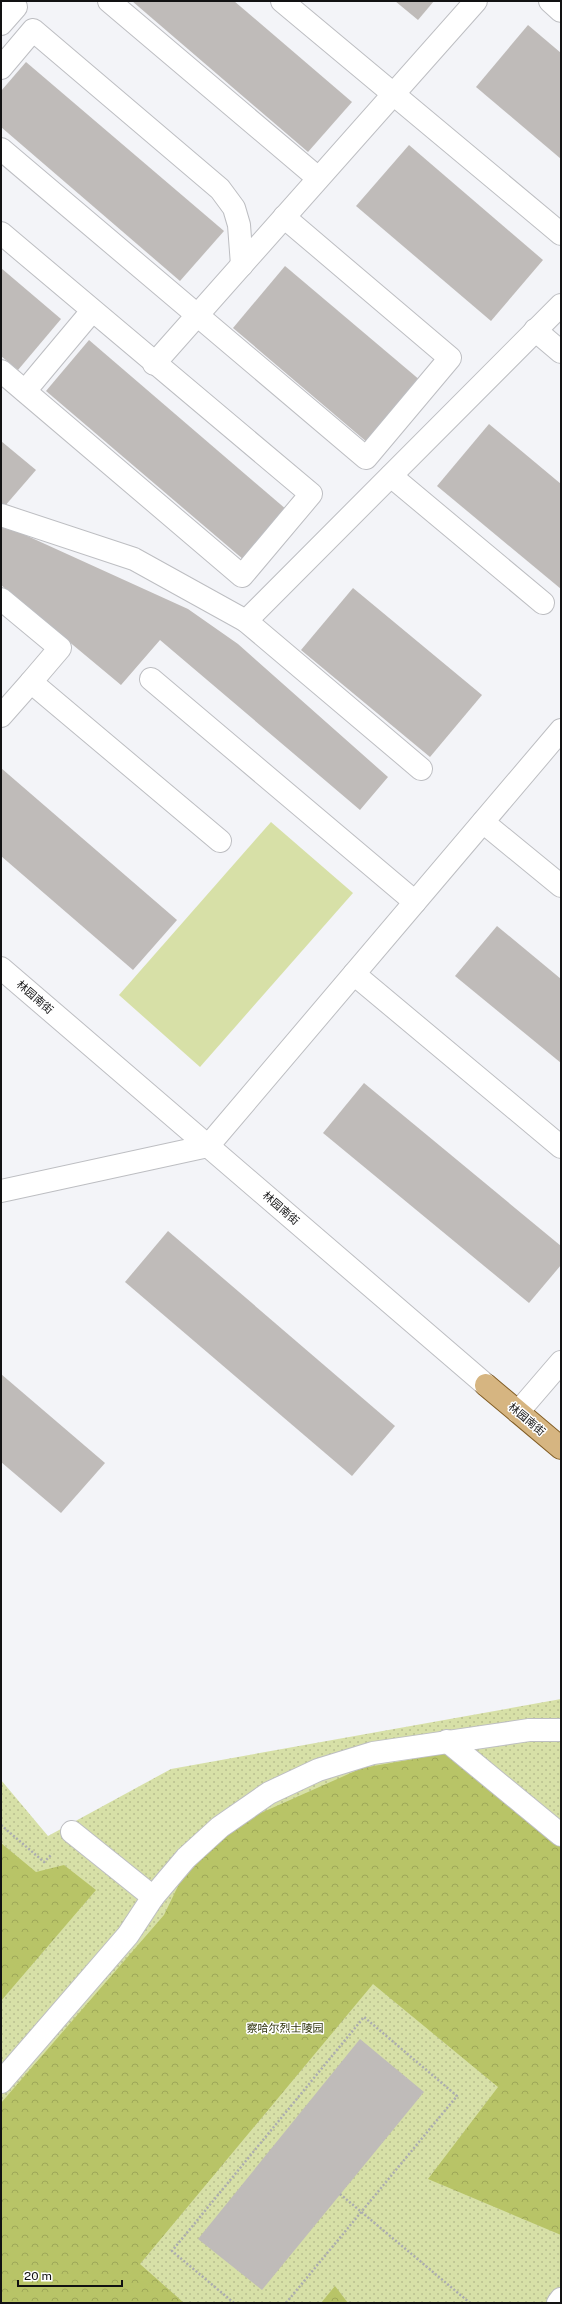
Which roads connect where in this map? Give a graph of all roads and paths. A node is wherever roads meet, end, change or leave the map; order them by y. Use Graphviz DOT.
graph roads {
  1 [pos="12,1"];
  2 [pos="110,1"];
  3 [pos="282,1"];
  4 [pos="476,1"];
  5 [pos="550,1"];
  6 [pos="561,11"];
  7 [pos="1,24"];
  8 [pos="1,68"];
  9 [pos="393,94"];
  10 [pos="1,148"];
  11 [pos="318,178"];
  12 [pos="284,217"];
  13 [pos="1,233"];
  14 [pos="561,234"];
  15 [pos="242,265"];
  16 [pos="561,304"];
  17 [pos="92,311"];
  18 [pos="197,315"];
  19 [pos="535,330"];
  20 [pos="561,352"];
  21 [pos="154,364"];
  22 [pos="1,371"];
  23 [pos="25,391"];
  24 [pos="391,476"];
  25 [pos="1,515"];
  26 [pos="1,599"];
  27 [pos="544,603"];
  28 [pos="246,621"];
  29 [pos="151,680"];
  30 [pos="31,682"];
  31 [pos="1,716"];
  32 [pos="561,730"];
  33 [pos="421,770"];
  34 [pos="483,822"];
  35 [pos="220,841"];
  36 [pos="561,886"];
  37 [pos="415,902"];
  38 [pos="1,968"];
  39 [pos="354,974"];
  40 [pos="208,1146"];
  41 [pos="561,1147"];
  42 [pos="1,1191"];
  43 [pos="561,1362"];
  44 [pos="486,1385"];
  45 [pos="518,1412"];
  46 [pos="561,1448"];
  47 [pos="561,1730"];
  48 [pos="447,1742"];
  49 [pos="1,1825"];
  50 [pos="72,1832"];
  51 [pos="561,1835"];
  52 [pos="153,1897"];
  53 [pos="1,2082"];
  54 [pos="340,2194"];
  55 [pos="362,2212"];
  56 [pos="561,2299"];
  57 [pos="234,2303"];
  58 [pos="286,2303"];
  59 [pos="470,2303"];
  60 [pos="558,2303"];
  1 -- 7 [label="street"];
  2 -- 11 [label="street"];
  3 -- 9 [label="street"];
  4 -- 9 [label="street"];
  5 -- 6 [label="street"];
  8 -- 15 [label="street"];
  9 -- 11 [label="street"];
  9 -- 14 [label="street"];
  10 -- 18 [label="street"];
  11 -- 12 [label="street"];
  12 -- 15 [label="street"];
  12 -- 18 [label="street"];
  13 -- 17 [label="street"];
  15 -- 18 [label="street"];
  16 -- 19 [label="street"];
  17 -- 21 [label="street"];
  17 -- 23 [label="street"];
  18 -- 21 [label="street"];
  19 -- 20 [label="street"];
  19 -- 24 [label="street"];
  21 -- 23 [label="street"];
  22 -- 23 [label="street"];
  24 -- 27 [label="street"];
  24 -- 28 [label="street"];
  25 -- 28 [label="street"];
  26 -- 30 [label="street"];
  28 -- 33 [label="street"];
  29 -- 37 [label="street"];
  30 -- 31 [label="street"];
  30 -- 35 [label="street"];
  32 -- 34 [label="street"];
  34 -- 36 [label="street"];
  34 -- 37 [label="street"];
  37 -- 39 [label="street"];
  38 -- 40 [label="street, 林园南街"];
  39 -- 40 [label="street"];
  39 -- 41 [label="street"];
  40 -- 42 [label="street"];
  40 -- 44 [label="street, 林园南街"];
  43 -- 45 [label="street"];
  44 -- 45 [label="main road, 林园南街"];
  45 -- 46 [label="main road, 林园南街"];
  47 -- 48 [label="street"];
  48 -- 51 [label="street"];
  48 -- 52 [label="street"];
  49 -- 50 [label="path"];
  50 -- 52 [label="street"];
  52 -- 53 [label="street"];
  54 -- 55 [label="path"];
  55 -- 57 [label="path"];
  55 -- 58 [label="path"];
  55 -- 59 [label="path"];
  56 -- 60 [label="street"];
}
